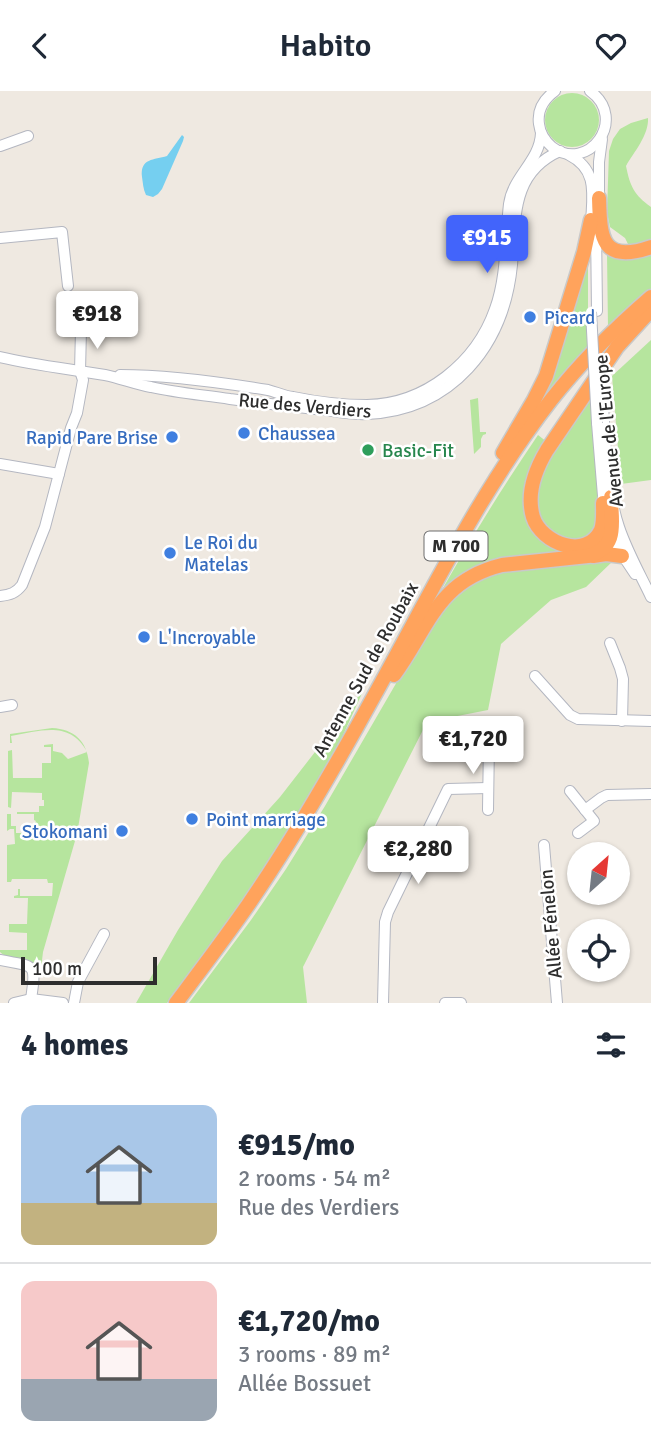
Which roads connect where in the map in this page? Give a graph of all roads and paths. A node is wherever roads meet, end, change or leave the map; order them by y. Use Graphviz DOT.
graph roads {
  1 [pos="555,91"];
  2 [pos="592,92"];
  3 [pos="541,132"];
  4 [pos="603,135"];
  5 [pos="28,136"];
  6 [pos="0,146"];
  7 [pos="562,152"];
  8 [pos="599,198"];
  9 [pos="591,220"];
  10 [pos="0,238"];
  11 [pos="651,247"];
  12 [pos="68,286"];
  13 [pos="651,297"];
  14 [pos="651,308"];
  15 [pos="594,311"];
  16 [pos="81,330"];
  17 [pos="0,357"];
  18 [pos="80,371"];
  19 [pos="95,374"];
  20 [pos="0,464"];
  21 [pos="59,474"];
  22 [pos="607,500"];
  23 [pos="612,535"];
  24 [pos="588,556"];
  25 [pos="622,556"];
  26 [pos="435,583"];
  27 [pos="651,595"];
  28 [pos="0,597"];
  29 [pos="610,643"];
  30 [pos="535,676"];
  31 [pos="387,685"];
  32 [pos="12,705"];
  33 [pos="0,707"];
  34 [pos="622,721"];
  35 [pos="651,721"];
  36 [pos="489,741"];
  37 [pos="488,788"];
  38 [pos="570,791"];
  39 [pos="651,794"];
  40 [pos="488,810"];
  41 [pos="585,810"];
  42 [pos="578,834"];
  43 [pos="544,845"];
  44 [pos="104,934"];
  45 [pos="0,960"];
  46 [pos="31,999"];
  47 [pos="14,1003"];
  48 [pos="63,1003"];
  49 [pos="74,1003"];
  50 [pos="176,1003"];
  51 [pos="184,1003"];
  52 [pos="383,1003"];
  53 [pos="445,1003"];
  54 [pos="461,1003"];
  55 [pos="557,1003"];
  1 -- 3 [label="street, Rue des Verdiers"];
  2 -- 4 [label="street, Avenue de l'Europe"];
  3 -- 7 [label="street, Avenue de l'Europe"];
  3 -- 19 [label="street, Rue des Verdiers"];
  4 -- 7 [label="street, Rue des Verdiers"];
  4 -- 8 [label="street, Avenue de l'Europe"];
  5 -- 6 [label="street"];
  7 -- 9 [label="street, Avenue de l'Europe"];
  7 -- 19 [label="street, Rue des Verdiers"];
  8 -- 11 [label="highway"];
  8 -- 15 [label="street, Avenue de l'Europe"];
  9 -- 15 [label="street, Avenue de l'Europe"];
  9 -- 26 [label="highway"];
  10 -- 12 [label="street"];
  13 -- 26 [label="highway, Antenne Sud de Roubaix / M 700"];
  14 -- 22 [label="highway"];
  14 -- 31 [label="highway, Antenne Sud de Roubaix / M 700"];
  15 -- 22 [label="street, Avenue de l'Europe"];
  15 -- 22 [label="street, Avenue de l'Europe, bridge"];
  16 -- 18 [label="street"];
  17 -- 18 [label="street, Rue des Verdiers"];
  18 -- 19 [label="street, Rue des Verdiers"];
  18 -- 21 [label="street"];
  20 -- 21 [label="street"];
  21 -- 28 [label="street"];
  22 -- 23 [label="highway"];
  22 -- 27 [label="street, Avenue de l'Europe"];
  23 -- 24 [label="highway"];
  23 -- 25 [label="street, Avenue de l'Europe"];
  24 -- 25 [label="highway"];
  24 -- 31 [label="highway"];
  25 -- 27 [label="street, Avenue de l'Europe"];
  26 -- 50 [label="highway, Antenne Sud de Roubaix / M 700"];
  29 -- 34 [label="street"];
  30 -- 34 [label="street"];
  31 -- 51 [label="highway, Antenne Sud de Roubaix / M 700"];
  32 -- 33 [label="street"];
  34 -- 35 [label="street"];
  36 -- 37 [label="street"];
  37 -- 40 [label="street"];
  37 -- 52 [label="street"];
  38 -- 41 [label="street"];
  39 -- 41 [label="street"];
  41 -- 42 [label="street"];
  43 -- 55 [label="street, Allée Fénelon"];
  44 -- 49 [label="street"];
  45 -- 46 [label="street"];
  46 -- 47 [label="street"];
  46 -- 48 [label="street"];
  53 -- 54 [label="street"];
}
